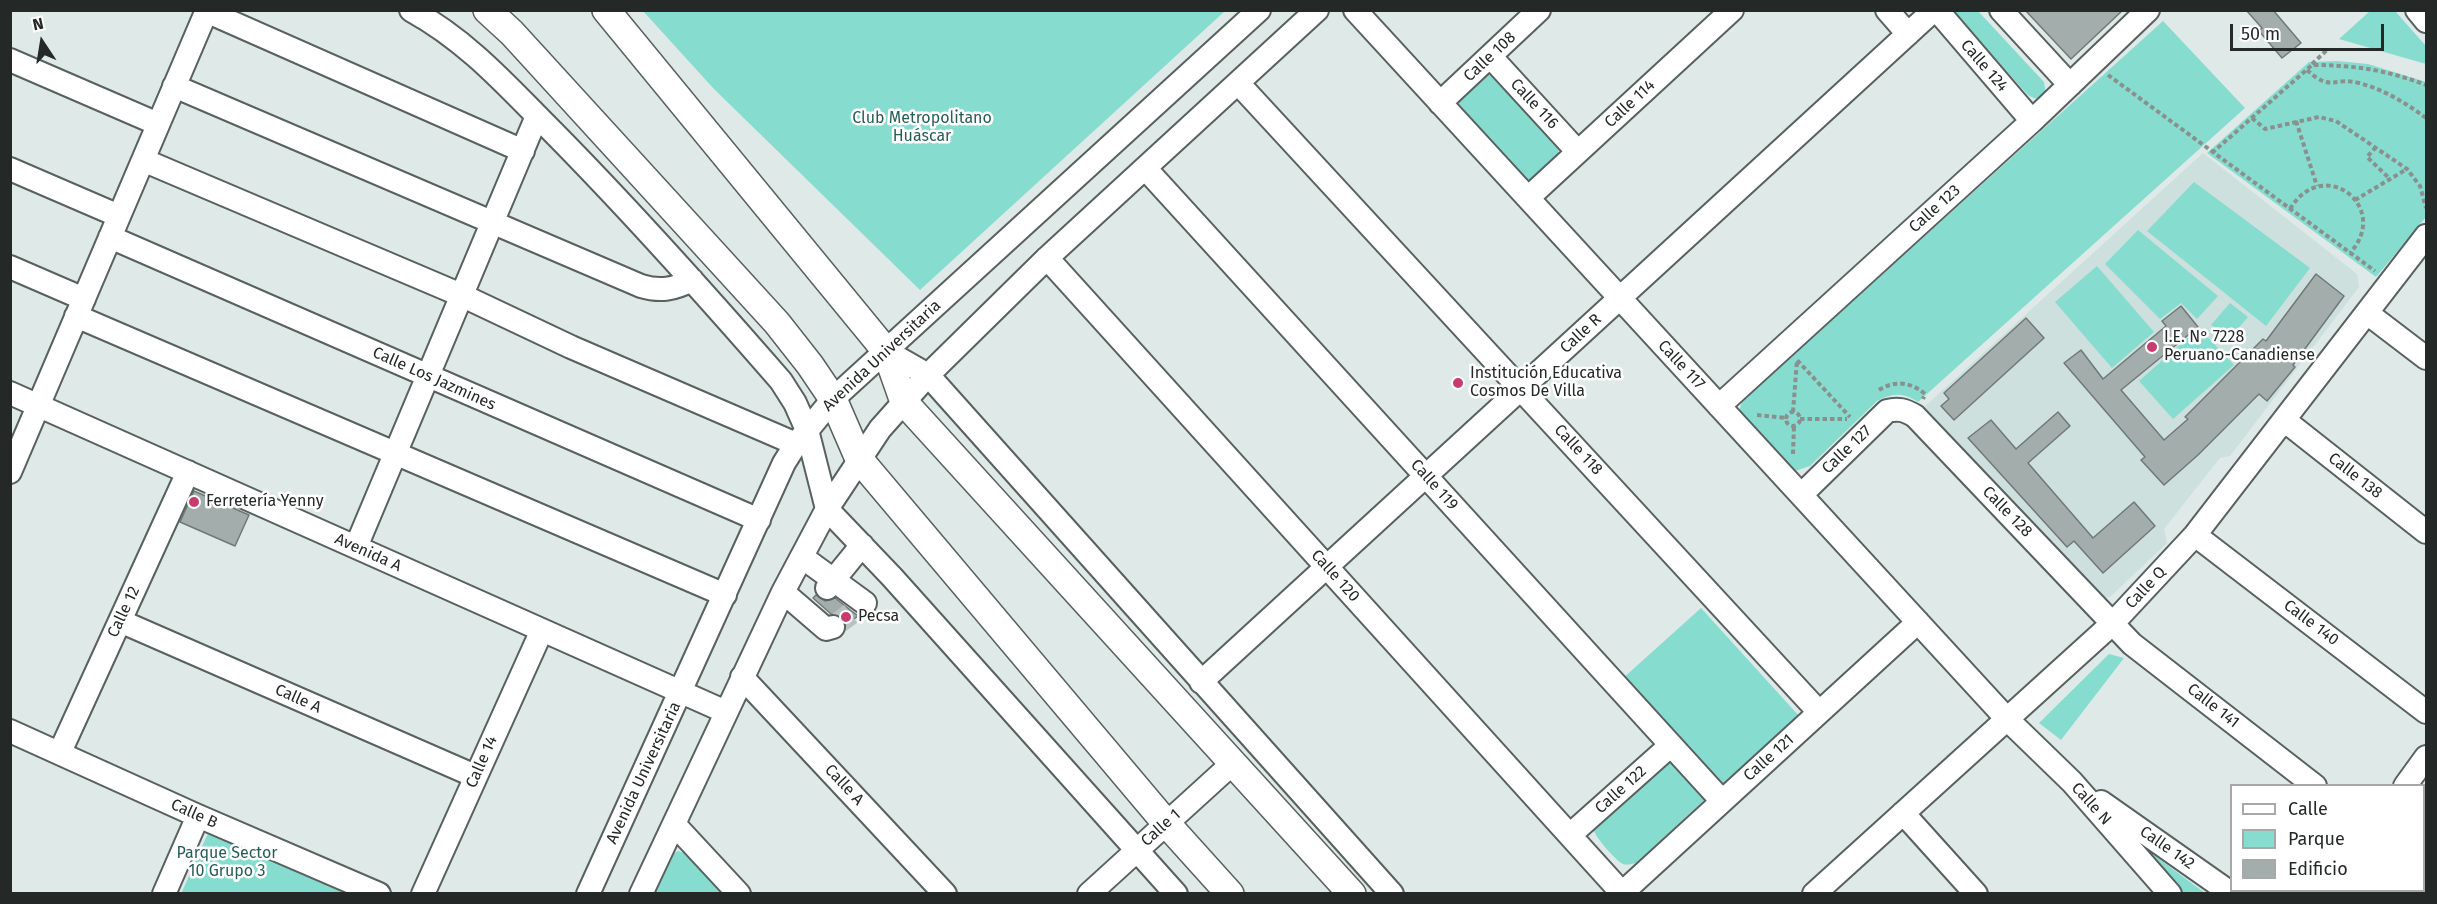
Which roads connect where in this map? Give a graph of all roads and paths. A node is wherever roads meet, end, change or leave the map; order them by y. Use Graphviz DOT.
graph roads {
  1 [pos="411,10"];
  2 [pos="487,10"];
  3 [pos="606,10"];
  4 [pos="1259,10"];
  5 [pos="1317,10"];
  6 [pos="1355,10"];
  7 [pos="1539,10"];
  8 [pos="1732,10"];
  9 [pos="1887,10"];
  10 [pos="1935,10"];
  11 [pos="2001,10"];
  12 [pos="2148,10"];
  13 [pos="2417,10"];
  14 [pos="206,11"];
  15 [pos="2427,21"];
  16 [pos="1908,34"];
  17 [pos="2328,49"];
  18 [pos="1490,56"];
  19 [pos="10,60"];
  20 [pos="2092,63"];
  21 [pos="2312,65"];
  22 [pos="2306,70"];
  23 [pos="1238,83"];
  24 [pos="2070,85"];
  25 [pos="2427,85"];
  26 [pos="174,86"];
  27 [pos="1440,102"];
  28 [pos="537,116"];
  29 [pos="2252,118"];
  30 [pos="2427,118"];
  31 [pos="2032,121"];
  32 [pos="2296,121"];
  33 [pos="158,124"];
  34 [pos="2376,147"];
  35 [pos="523,151"];
  36 [pos="1578,152"];
  37 [pos="2212,153"];
  38 [pos="143,160"];
  39 [pos="1145,168"];
  40 [pos="10,169"];
  41 [pos="2407,169"];
  42 [pos="2389,178"];
  43 [pos="2317,186"];
  44 [pos="1528,198"];
  45 [pos="2355,200"];
  46 [pos="2427,208"];
  47 [pos="2290,209"];
  48 [pos="119,216"];
  49 [pos="492,224"];
  50 [pos="2427,236"];
  51 [pos="110,237"];
  52 [pos="2350,253"];
  53 [pos="1047,258"];
  54 [pos="2383,263"];
  55 [pos="10,267"];
  56 [pos="692,280"];
  57 [pos="460,295"];
  58 [pos="1620,298"];
  59 [pos="80,308"];
  60 [pos="2367,313"];
  61 [pos="886,351"];
  62 [pos="2427,358"];
  63 [pos="928,375"];
  64 [pos="428,376"];
  65 [pos="1521,389"];
  66 [pos="1877,391"];
  67 [pos="10,393"];
  68 [pos="833,399"];
  69 [pos="904,402"];
  70 [pos="38,405"];
  71 [pos="1719,406"];
  72 [pos="1857,410"];
  73 [pos="1793,412"];
  74 [pos="1905,413"];
  75 [pos="1849,418"];
  76 [pos="1800,419"];
  77 [pos="2284,420"];
  78 [pos="1839,427"];
  79 [pos="802,437"];
  80 [pos="396,453"];
  81 [pos="859,459"];
  82 [pos="10,472"];
  83 [pos="188,472"];
  84 [pos="1426,476"];
  85 [pos="1801,495"];
  86 [pos="827,509"];
  87 [pos="759,520"];
  88 [pos="2427,532"];
  89 [pos="2194,535"];
  90 [pos="862,545"];
  91 [pos="356,547"];
  92 [pos="802,557"];
  93 [pos="1327,567"];
  94 [pos="892,577"];
  95 [pos="783,592"];
  96 [pos="725,595"];
  97 [pos="821,595"];
  98 [pos="120,621"];
  99 [pos="1918,622"];
  100 [pos="2113,623"];
  101 [pos="833,627"];
  102 [pos="542,630"];
  103 [pos="742,677"];
  104 [pos="1202,682"];
  105 [pos="681,692"];
  106 [pos="726,712"];
  107 [pos="1819,712"];
  108 [pos="2427,712"];
  109 [pos="2007,719"];
  110 [pos="10,731"];
  111 [pos="1671,745"];
  112 [pos="60,752"];
  113 [pos="2427,757"];
  114 [pos="1233,764"];
  115 [pos="476,776"];
  116 [pos="2072,782"];
  117 [pos="2312,784"];
  118 [pos="2407,784"];
  119 [pos="1722,801"];
  120 [pos="1903,813"];
  121 [pos="198,816"];
  122 [pos="1166,823"];
  123 [pos="674,824"];
  124 [pos="1570,835"];
  125 [pos="1137,850"];
  126 [pos="1622,893"];
  127 [pos="164,894"];
  128 [pos="379,894"];
  129 [pos="423,894"];
  130 [pos="588,894"];
  131 [pos="641,894"];
  132 [pos="739,894"];
  133 [pos="945,894"];
  134 [pos="1089,894"];
  135 [pos="1176,894"];
  136 [pos="1230,894"];
  137 [pos="1352,894"];
  138 [pos="1392,894"];
  139 [pos="1814,894"];
  140 [pos="1976,894"];
  141 [pos="2170,894"];
  142 [pos="2232,894"];
  1 -- 28 [label="street"];
  2 -- 68 [label="main road"];
  3 -- 61 [label="main road"];
  4 -- 61 [label="street, Avenida Universitaria"];
  5 -- 23 [label="street"];
  6 -- 27 [label="street, Calle 117"];
  7 -- 18 [label="street, Calle 108"];
  8 -- 36 [label="street, Calle 114"];
  9 -- 16 [label="street"];
  10 -- 16 [label="street, Calle R"];
  10 -- 31 [label="street, Calle 124"];
  11 -- 24 [label="street"];
  12 -- 20 [label="street, Calle 123"];
  13 -- 15 [label="street"];
  14 -- 26 [label="street"];
  14 -- 35 [label="street"];
  16 -- 58 [label="street, Calle R"];
  17 -- 21 [label="path"];
  18 -- 27 [label="street, Calle 108"];
  18 -- 36 [label="street, Calle 116"];
  19 -- 33 [label="street"];
  20 -- 24 [label="street, Calle 123"];
  20 -- 37 [label="path"];
  21 -- 22 [label="path"];
  21 -- 25 [label="path"];
  22 -- 29 [label="path"];
  22 -- 30 [label="path"];
  23 -- 39 [label="street"];
  23 -- 65 [label="street, Calle 118"];
  24 -- 31 [label="street, Calle 123"];
  26 -- 33 [label="street"];
  26 -- 49 [label="street"];
  27 -- 44 [label="street, Calle 117"];
  28 -- 35 [label="street"];
  28 -- 56 [label="street"];
  29 -- 32 [label="path"];
  29 -- 37 [label="path"];
  31 -- 71 [label="street, Calle 123"];
  32 -- 34 [label="path"];
  32 -- 43 [label="path"];
  33 -- 38 [label="street"];
  34 -- 41 [label="path"];
  34 -- 42 [label="path"];
  35 -- 49 [label="street"];
  36 -- 44 [label="street, Calle 114"];
  37 -- 47 [label="path"];
  38 -- 48 [label="street"];
  38 -- 57 [label="street"];
  39 -- 53 [label="street"];
  39 -- 84 [label="street, Calle 119"];
  40 -- 48 [label="street"];
  41 -- 42 [label="path"];
  41 -- 46 [label="path"];
  42 -- 45 [label="path"];
  43 -- 45 [label="path"];
  43 -- 47 [label="path"];
  44 -- 58 [label="street, Calle 117"];
  45 -- 52 [label="path"];
  47 -- 52 [label="path"];
  48 -- 51 [label="street"];
  49 -- 56 [label="street"];
  49 -- 57 [label="street"];
  50 -- 60 [label="street, Calle Q"];
  51 -- 59 [label="street"];
  51 -- 64 [label="street, Calle Los Jazmines"];
  52 -- 54 [label="path"];
  53 -- 63 [label="street"];
  53 -- 93 [label="street, Calle 120"];
  55 -- 59 [label="street"];
  56 -- 79 [label="street"];
  57 -- 64 [label="street"];
  57 -- 79 [label="street"];
  58 -- 65 [label="street, Calle R"];
  58 -- 71 [label="street, Calle 117"];
  59 -- 70 [label="street"];
  59 -- 80 [label="street"];
  60 -- 62 [label="street"];
  60 -- 77 [label="street, Calle Q"];
  61 -- 63 [label="street"];
  61 -- 68 [label="street, Avenida Universitaria"];
  61 -- 69 [label="main road"];
  63 -- 69 [label="street"];
  63 -- 104 [label="street"];
  64 -- 80 [label="street"];
  64 -- 87 [label="street, Calle Los Jazmines"];
  65 -- 84 [label="street, Calle R"];
  65 -- 107 [label="street, Calle 118"];
  66 -- 74 [label="path"];
  67 -- 70 [label="street, Avenida A"];
  68 -- 79 [label="street, Avenida Universitaria"];
  68 -- 81 [label="main road"];
  69 -- 81 [label="street"];
  69 -- 114 [label="main road"];
  70 -- 82 [label="street"];
  70 -- 83 [label="street, Avenida A"];
  71 -- 85 [label="street, Calle 117"];
  72 -- 75 [label="path"];
  73 -- 75 [label="path"];
  73 -- 76 [label="path"];
  73 -- 76 [label="path"];
  74 -- 85 [label="street, Calle 127"];
  74 -- 100 [label="street, Calle 128"];
  75 -- 76 [label="path"];
  75 -- 78 [label="path"];
  77 -- 88 [label="street, Calle 138"];
  77 -- 89 [label="street, Calle Q"];
  79 -- 86 [label="street"];
  79 -- 87 [label="street, Avenida Universitaria"];
  80 -- 91 [label="street"];
  80 -- 96 [label="street"];
  81 -- 86 [label="street"];
  81 -- 122 [label="main road"];
  83 -- 91 [label="street, Avenida A"];
  83 -- 98 [label="street, Calle 12"];
  84 -- 93 [label="street, Calle R"];
  84 -- 111 [label="street, Calle 119"];
  85 -- 99 [label="street, Calle 117"];
  86 -- 90 [label="street"];
  86 -- 92 [label="street"];
  87 -- 96 [label="street, Avenida Universitaria"];
  89 -- 100 [label="street, Calle Q"];
  89 -- 108 [label="street, Calle 140"];
  90 -- 94 [label="street"];
  90 -- 97 [label="street"];
  91 -- 102 [label="street, Avenida A"];
  92 -- 95 [label="street"];
  92 -- 97 [label="street"];
  93 -- 104 [label="street, Calle R"];
  93 -- 124 [label="street, Calle 120"];
  94 -- 97 [label="street"];
  94 -- 125 [label="street"];
  95 -- 97 [label="street"];
  95 -- 103 [label="street"];
  96 -- 105 [label="street, Avenida Universitaria"];
  97 -- 101 [label="street"];
  98 -- 112 [label="street, Calle 12"];
  98 -- 115 [label="street, Calle A"];
  99 -- 107 [label="street, Calle 121"];
  99 -- 109 [label="street, Calle 117"];
  100 -- 109 [label="street, Calle Q"];
  100 -- 117 [label="street, Calle 141"];
  102 -- 105 [label="street, Avenida A"];
  102 -- 115 [label="street, Calle 14"];
  103 -- 106 [label="street"];
  103 -- 133 [label="street, Calle A"];
  104 -- 138 [label="street"];
  105 -- 106 [label="street, Avenida A"];
  105 -- 130 [label="street, Avenida Universitaria"];
  106 -- 123 [label="street"];
  107 -- 119 [label="street, Calle 121"];
  109 -- 116 [label="street, Calle N"];
  109 -- 120 [label="street, Calle Q"];
  110 -- 112 [label="street, Calle B"];
  111 -- 119 [label="street, Calle 119"];
  111 -- 124 [label="street, Calle 122"];
  112 -- 121 [label="street, Calle B"];
  113 -- 118 [label="street"];
  114 -- 122 [label="street, Calle 1"];
  114 -- 137 [label="main road"];
  115 -- 129 [label="street, Calle 14"];
  116 -- 141 [label="street, Calle N"];
  116 -- 142 [label="street, Calle 142"];
  119 -- 126 [label="street, Calle 121"];
  120 -- 139 [label="street, Calle Q"];
  120 -- 140 [label="street"];
  121 -- 127 [label="street"];
  121 -- 128 [label="street, Calle B"];
  122 -- 125 [label="street, Calle 1"];
  122 -- 136 [label="main road"];
  123 -- 131 [label="street"];
  123 -- 132 [label="street"];
  124 -- 126 [label="street, Calle 120"];
  125 -- 134 [label="street, Calle 1"];
  125 -- 135 [label="street"];
}
